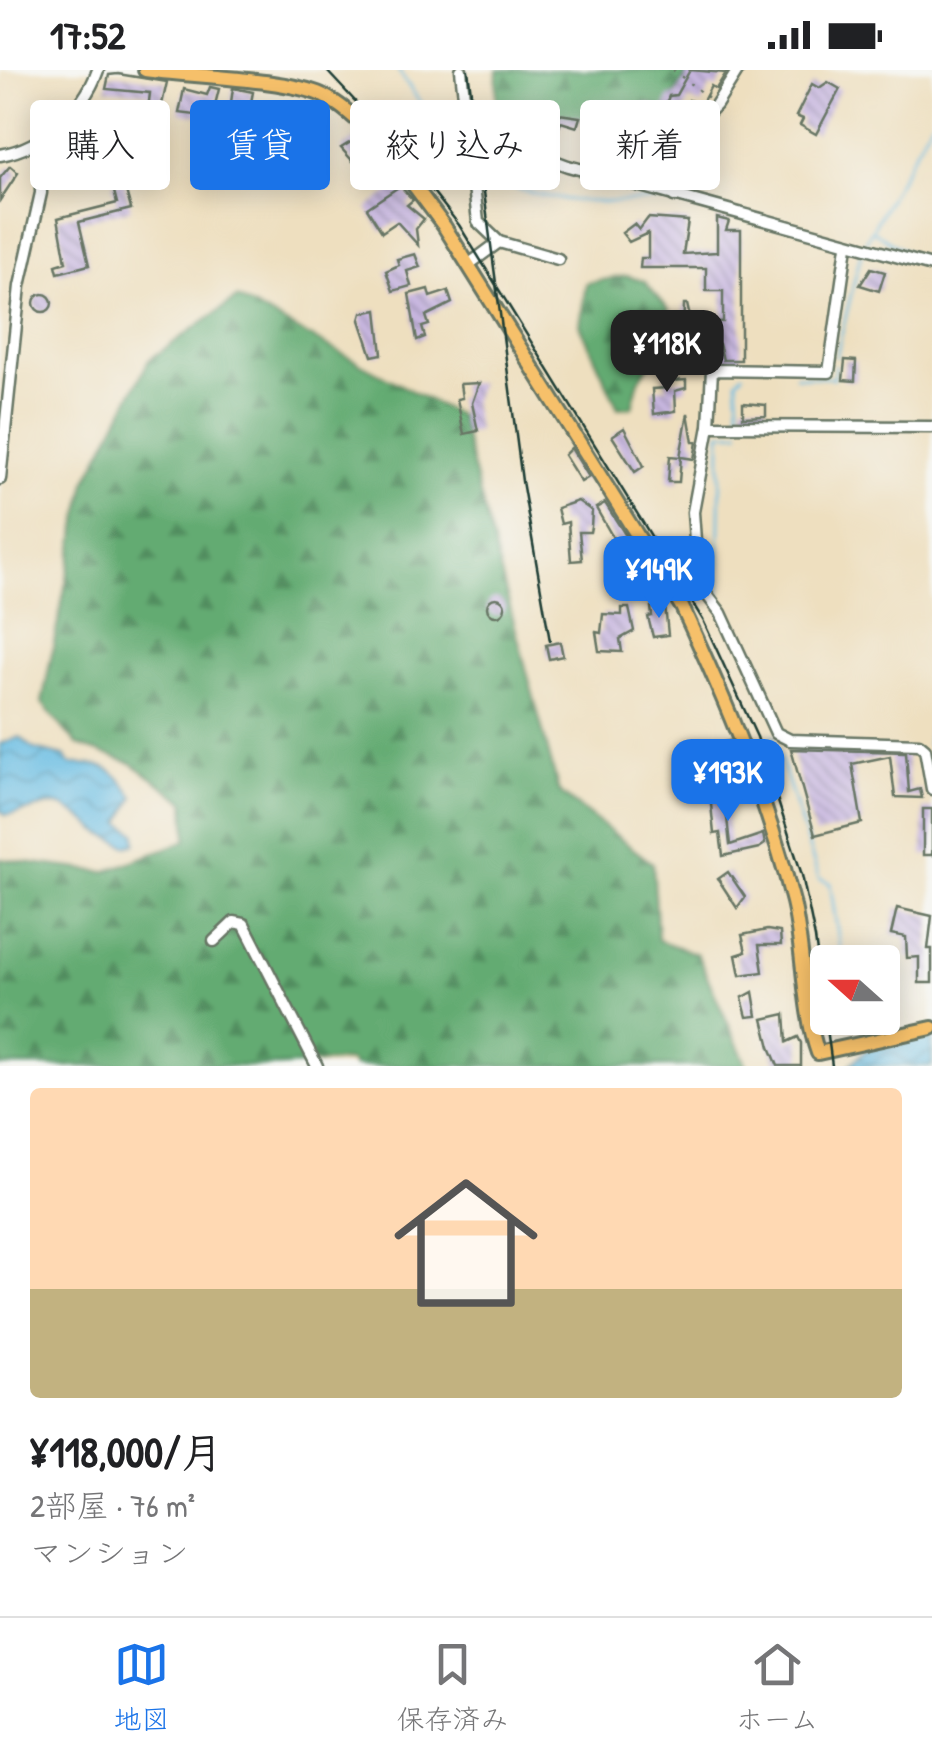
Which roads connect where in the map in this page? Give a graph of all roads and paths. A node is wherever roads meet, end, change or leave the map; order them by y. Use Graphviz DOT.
graph roads {
  1 [pos="98,70"];
  2 [pos="145,70"];
  3 [pos="461,70"];
  4 [pos="672,70"];
  5 [pos="738,70"];
  6 [pos="173,72"];
  7 [pos="78,100"];
  8 [pos="464,100"];
  9 [pos="710,100"];
  10 [pos="719,100"];
  11 [pos="30,149"];
  12 [pos="0,155"];
  13 [pos="560,159"];
  14 [pos="41,190"];
  15 [pos="474,190"];
  16 [pos="674,190"];
  17 [pos="674,196"];
  18 [pos="499,242"];
  19 [pos="857,248"];
  20 [pos="558,260"];
  21 [pos="468,266"];
  22 [pos="932,266"];
  23 [pos="709,426"];
  24 [pos="932,426"];
  25 [pos="0,478"];
  26 [pos="932,789"];
  27 [pos="214,940"];
  28 [pos="932,1028"];
  29 [pos="815,1060"];
  30 [pos="317,1066"];
  1 -- 7 [label="street"];
  2 -- 6 [label="main road"];
  3 -- 8 [label="street"];
  4 -- 9 [label="path"];
  5 -- 10 [label="street"];
  6 -- 21 [label="main road"];
  11 -- 12 [label="street"];
  13 -- 17 [label="street"];
  14 -- 25 [label="street"];
  15 -- 18 [label="street"];
  16 -- 17 [label="street"];
  17 -- 19 [label="street"];
  18 -- 20 [label="street"];
  18 -- 21 [label="street"];
  19 -- 22 [label="street"];
  19 -- 23 [label="street"];
  21 -- 29 [label="main road"];
  23 -- 24 [label="street"];
  23 -- 26 [label="street"];
  27 -- 30 [label="street"];
  28 -- 29 [label="main road"];
}
